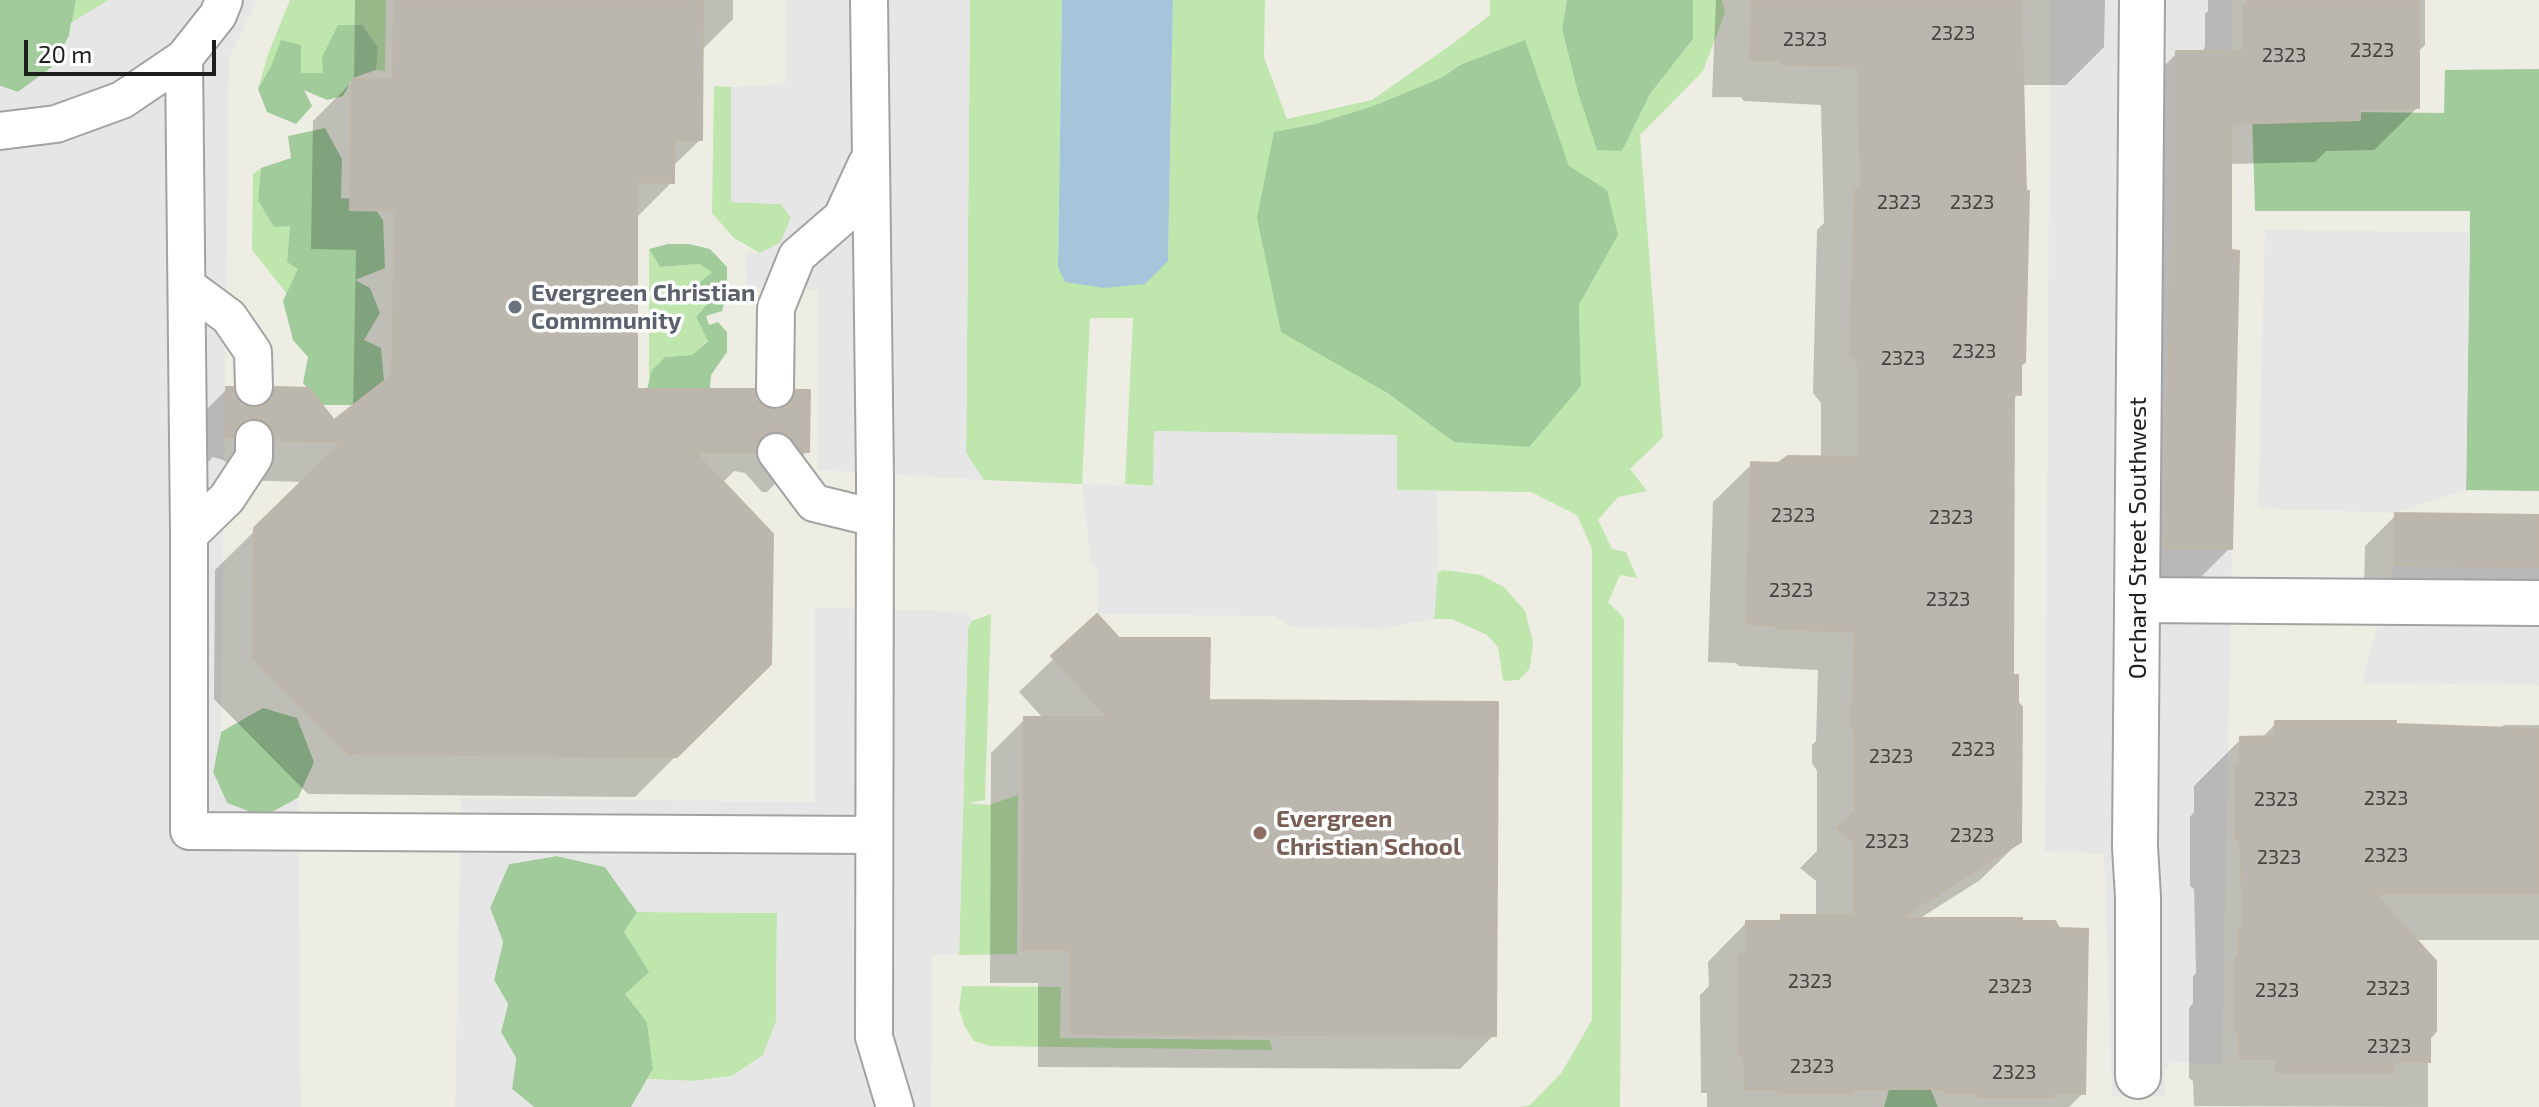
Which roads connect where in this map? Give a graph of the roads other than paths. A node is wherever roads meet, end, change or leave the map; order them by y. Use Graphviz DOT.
graph roads {
  1 [pos="224,0"];
  2 [pos="869,0"];
  3 [pos="2142,0"];
  4 [pos="184,58"];
  5 [pos="0,131"];
  6 [pos="871,154"];
  7 [pos="187,286"];
  8 [pos="254,387"];
  9 [pos="775,389"];
  10 [pos="254,439"];
  11 [pos="776,452"];
  12 [pos="875,518"];
  13 [pos="189,535"];
  14 [pos="2138,600"];
  15 [pos="2539,603"];
  16 [pos="874,835"];
  17 [pos="2138,1076"];
  18 [pos="895,1107"];
  1 -- 4 [label="lane"];
  2 -- 6 [label="lane"];
  3 -- 14 [label="street, Orchard Street Southwest"];
  4 -- 5 [label="lane"];
  4 -- 7 [label="lane"];
  6 -- 9 [label="lane"];
  6 -- 12 [label="lane"];
  7 -- 8 [label="lane"];
  7 -- 13 [label="lane"];
  10 -- 13 [label="lane"];
  11 -- 12 [label="lane"];
  12 -- 16 [label="lane"];
  13 -- 16 [label="lane"];
  14 -- 15 [label="street"];
  14 -- 17 [label="street, Orchard Street Southwest"];
  16 -- 18 [label="lane"];
}
